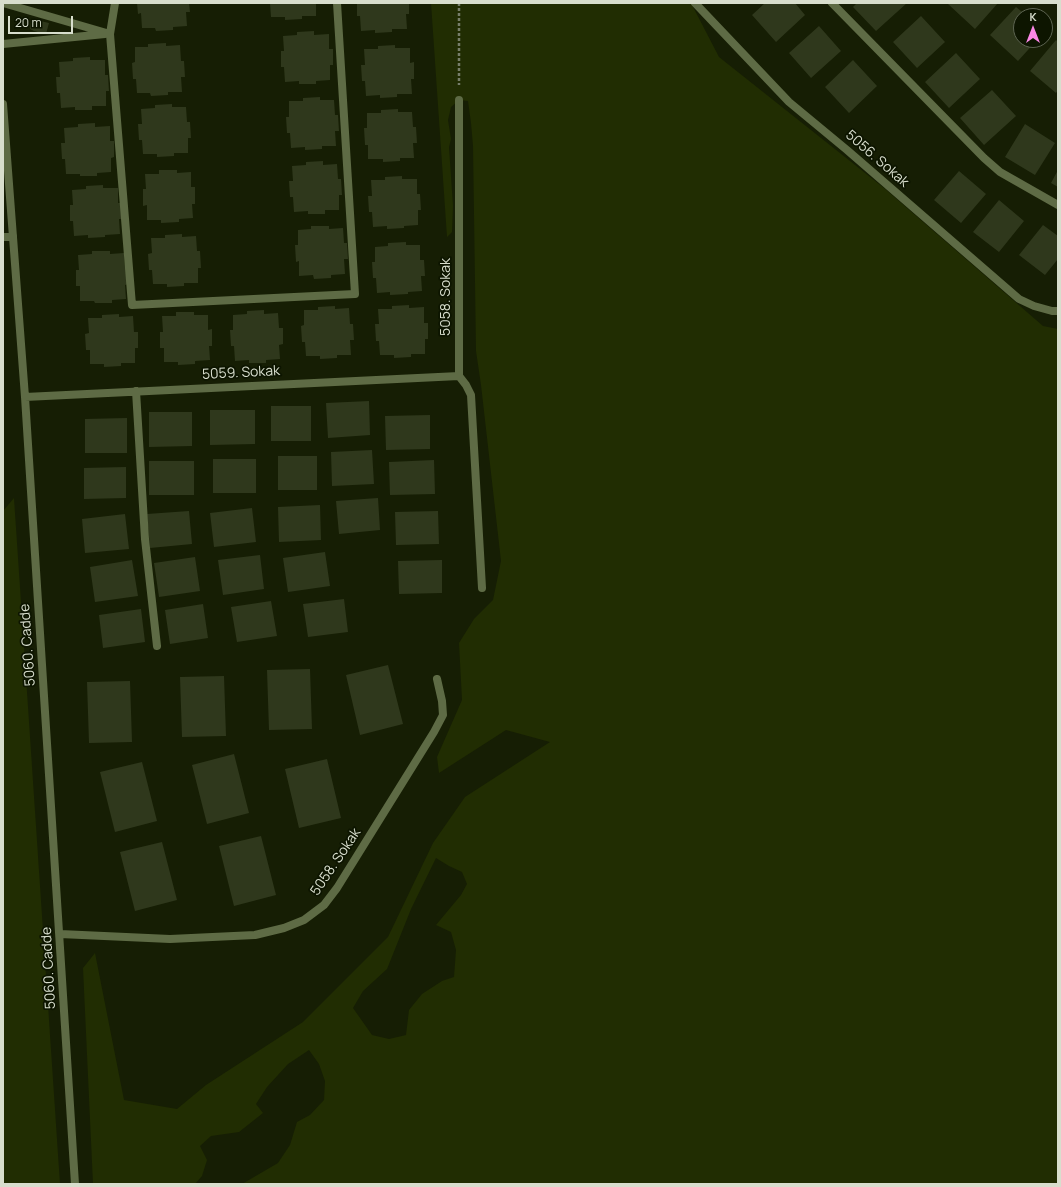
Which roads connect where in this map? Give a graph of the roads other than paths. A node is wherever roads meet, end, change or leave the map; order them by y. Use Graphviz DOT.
graph roads {
  1 [pos="3,3"];
  2 [pos="115,3"];
  3 [pos="337,3"];
  4 [pos="695,3"];
  5 [pos="832,3"];
  6 [pos="110,34"];
  7 [pos="3,44"];
  8 [pos="459,100"];
  9 [pos="3,104"];
  10 [pos="1058,205"];
  11 [pos="3,237"];
  12 [pos="13,237"];
  13 [pos="1058,311"];
  14 [pos="459,376"];
  15 [pos="136,392"];
  16 [pos="25,396"];
  17 [pos="482,588"];
  18 [pos="157,646"];
  19 [pos="437,679"];
  20 [pos="60,934"];
  21 [pos="75,1184"];
  1 -- 6 [label="street"];
  2 -- 6 [label="street"];
  3 -- 6 [label="street"];
  4 -- 13 [label="street, 5056. Sokak"];
  5 -- 10 [label="street"];
  6 -- 7 [label="street"];
  8 -- 14 [label="street, 5058. Sokak"];
  9 -- 12 [label="street, 5060. Cadde"];
  11 -- 12 [label="street"];
  12 -- 16 [label="street, 5060. Cadde"];
  14 -- 15 [label="street, 5059. Sokak"];
  14 -- 17 [label="street"];
  15 -- 16 [label="street, 5059. Sokak"];
  15 -- 18 [label="street"];
  16 -- 20 [label="street, 5060. Cadde"];
  19 -- 20 [label="street, 5058. Sokak"];
  20 -- 21 [label="street, 5060. Cadde"];
}
